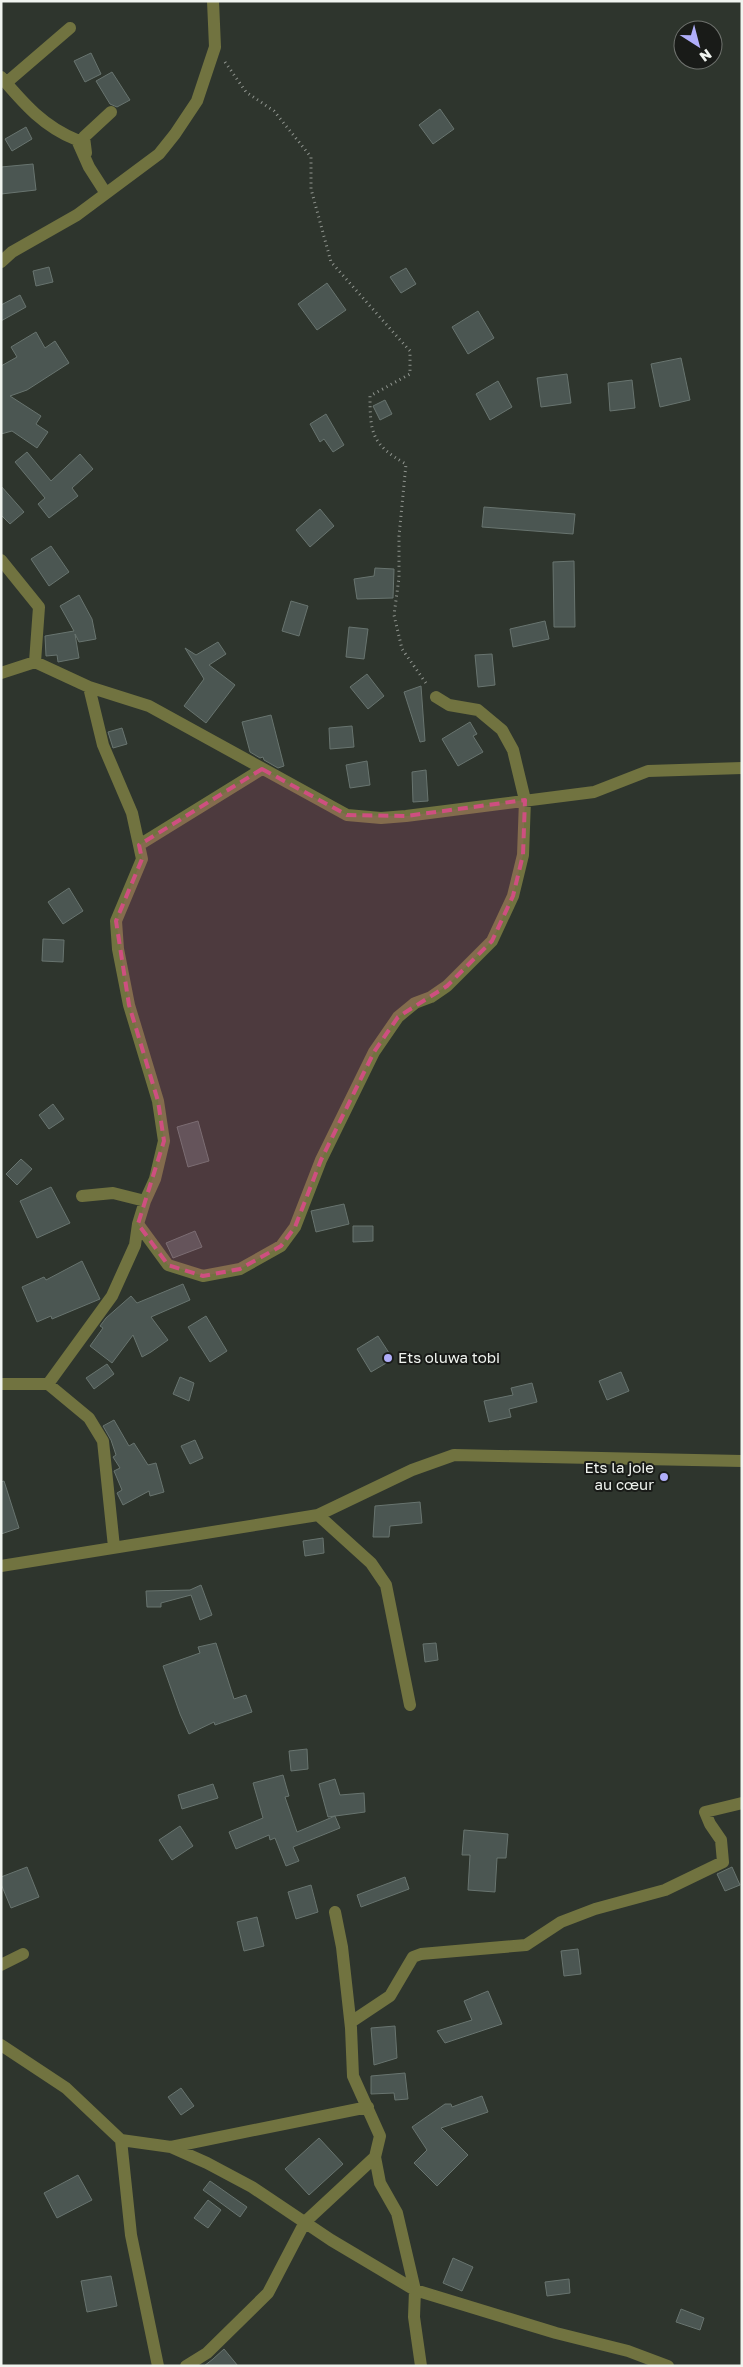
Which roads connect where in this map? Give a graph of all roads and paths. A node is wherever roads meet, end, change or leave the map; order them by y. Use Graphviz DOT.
graph roads {
  1 [pos="213,1"];
  2 [pos="70,28"];
  3 [pos="214,47"];
  4 [pos="4,80"];
  5 [pos="111,112"];
  6 [pos="86,157"];
  7 [pos="105,192"];
  8 [pos="1,262"];
  9 [pos="1,560"];
  10 [pos="35,662"];
  11 [pos="1,673"];
  12 [pos="89,687"];
  13 [pos="436,696"];
  14 [pos="742,768"];
  15 [pos="262,769"];
  16 [pos="525,800"];
  17 [pos="139,845"];
  18 [pos="82,1196"];
  19 [pos="145,1201"];
  20 [pos="138,1224"];
  21 [pos="1,1384"];
  22 [pos="48,1384"];
  23 [pos="742,1461"];
  24 [pos="318,1515"];
  25 [pos="114,1547"];
  26 [pos="1,1566"];
  27 [pos="410,1705"];
  28 [pos="742,1803"];
  29 [pos="335,1912"];
  30 [pos="23,1954"];
  31 [pos="1,1966"];
  32 [pos="351,2022"];
  33 [pos="3,2044"];
  34 [pos="368,2107"];
  35 [pos="121,2140"];
  36 [pos="171,2147"];
  37 [pos="375,2157"];
  38 [pos="305,2222"];
  39 [pos="415,2290"];
  40 [pos="158,2366"];
  41 [pos="186,2366"];
  42 [pos="421,2366"];
  43 [pos="668,2366"];
  1 -- 3 [label="street"];
  2 -- 4 [label="street"];
  3 -- 7 [label="street"];
  3 -- 13 [label="path"];
  4 -- 6 [label="street"];
  5 -- 6 [label="street"];
  6 -- 7 [label="street"];
  7 -- 8 [label="street"];
  9 -- 10 [label="street"];
  10 -- 11 [label="street"];
  10 -- 12 [label="street"];
  12 -- 15 [label="street"];
  12 -- 17 [label="street"];
  13 -- 16 [label="street"];
  14 -- 16 [label="street"];
  15 -- 16 [label="street"];
  15 -- 17 [label="street"];
  16 -- 20 [label="street"];
  17 -- 19 [label="street"];
  18 -- 19 [label="street"];
  19 -- 20 [label="street"];
  20 -- 22 [label="street"];
  21 -- 22 [label="street"];
  22 -- 25 [label="street"];
  23 -- 24 [label="street"];
  24 -- 25 [label="street"];
  24 -- 27 [label="street"];
  25 -- 26 [label="street"];
  28 -- 32 [label="street"];
  29 -- 32 [label="street"];
  30 -- 31 [label="street"];
  32 -- 34 [label="street"];
  33 -- 35 [label="street"];
  34 -- 36 [label="street"];
  34 -- 37 [label="street"];
  35 -- 36 [label="street"];
  35 -- 40 [label="street"];
  36 -- 38 [label="street"];
  37 -- 38 [label="street"];
  37 -- 39 [label="street"];
  38 -- 39 [label="street"];
  38 -- 41 [label="street"];
  39 -- 42 [label="street"];
  39 -- 43 [label="street"];
}
